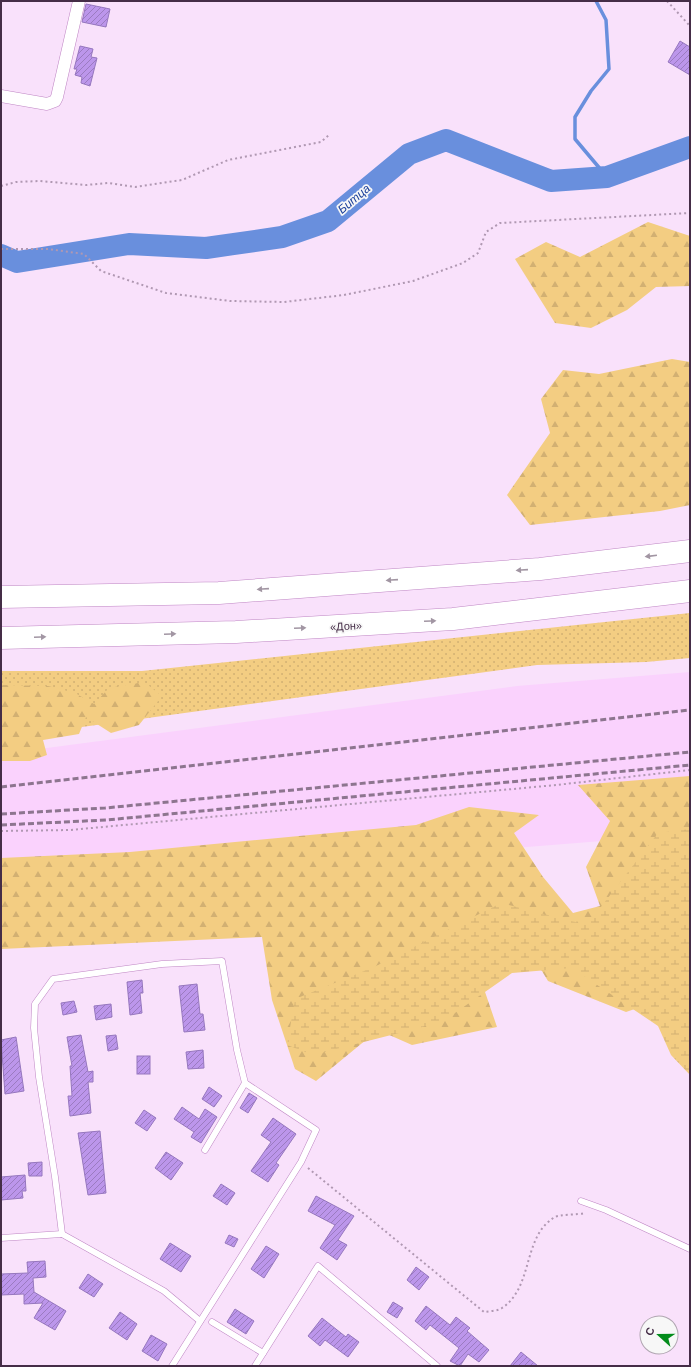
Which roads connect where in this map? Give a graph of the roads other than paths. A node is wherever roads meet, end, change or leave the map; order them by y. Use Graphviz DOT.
graph roads {
  1 [pos="79,1"];
  2 [pos="1,96"];
  3 [pos="690,551"];
  4 [pos="690,591"];
  5 [pos="1,597"];
  6 [pos="1,638"];
  7 [pos="245,1083"];
  8 [pos="205,1150"];
  9 [pos="581,1201"];
  10 [pos="62,1234"];
  11 [pos="1,1238"];
  12 [pos="690,1249"];
  13 [pos="200,1321"];
  14 [pos="212,1322"];
  15 [pos="263,1353"];
  16 [pos="172,1366"];
  17 [pos="255,1366"];
  18 [pos="437,1366"];
  1 -- 2 [label="street"];
  3 -- 5 [label="highway, one-way"];
  6 -- 4 [label="highway, «Дон», one-way"];
  7 -- 8 [label="lane"];
  7 -- 10 [label="lane"];
  7 -- 13 [label="lane"];
  9 -- 12 [label="lane"];
  10 -- 11 [label="lane"];
  10 -- 13 [label="lane"];
  13 -- 16 [label="lane"];
  14 -- 15 [label="lane"];
  15 -- 17 [label="lane"];
  15 -- 18 [label="lane"];
}
